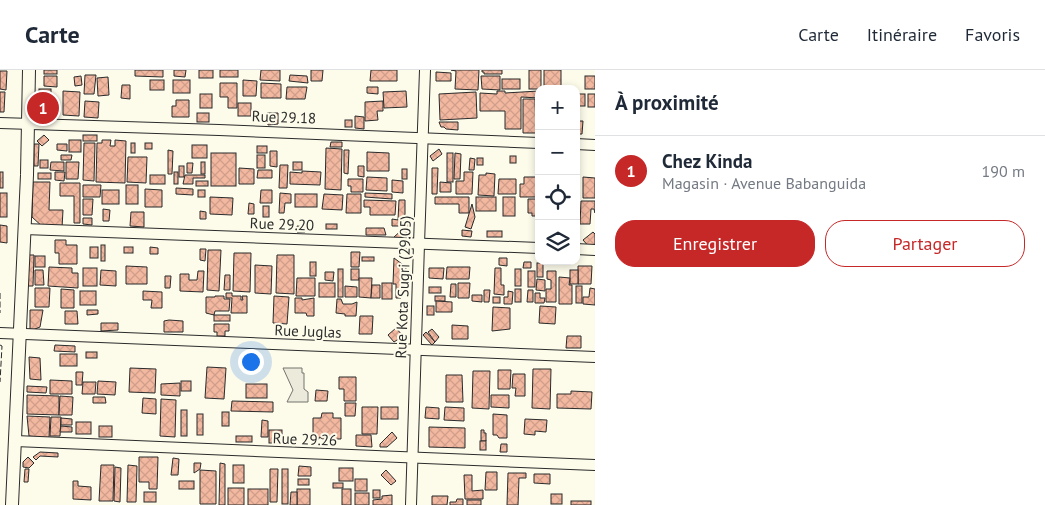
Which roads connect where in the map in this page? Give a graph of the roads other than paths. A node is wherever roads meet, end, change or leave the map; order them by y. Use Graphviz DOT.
graph roads {
  1 [pos="29,70"];
  2 [pos="426,70"];
  3 [pos="0,123"];
  4 [pos="28,124"];
  5 [pos="423,138"];
  6 [pos="535,143"];
  7 [pos="580,144"];
  8 [pos="595,145"];
  9 [pos="24,229"];
  10 [pos="418,244"];
  11 [pos="535,248"];
  12 [pos="580,250"];
  13 [pos="595,250"];
  14 [pos="0,333"];
  15 [pos="20,334"];
  16 [pos="416,350"];
  17 [pos="595,357"];
  18 [pos="15,441"];
  19 [pos="413,458"];
  20 [pos="595,465"];
  21 [pos="12,505"];
  22 [pos="412,505"];
  1 -- 4 [label="street"];
  2 -- 5 [label="street, Rue Kota Sugri (29.05)"];
  3 -- 4 [label="street, Rue 29.18"];
  4 -- 5 [label="street, Rue 29.18"];
  4 -- 9 [label="street"];
  5 -- 6 [label="street, Rue 29.18"];
  5 -- 10 [label="street, Rue Kota Sugri (29.05)"];
  7 -- 8 [label="street"];
  9 -- 10 [label="street, Rue 29.20"];
  9 -- 15 [label="street"];
  10 -- 11 [label="street, Rue 29.20"];
  10 -- 16 [label="street, Rue Kota Sugri (29.05)"];
  12 -- 13 [label="street"];
  14 -- 15 [label="street, Rue Juglas"];
  15 -- 16 [label="street, Rue Juglas"];
  15 -- 18 [label="street"];
  16 -- 17 [label="street, Rue Juglas"];
  16 -- 19 [label="street, Rue Kota Sugri (29.05)"];
  18 -- 19 [label="street, Rue 29.26"];
  18 -- 21 [label="street"];
  19 -- 20 [label="street, Rue 29.26"];
  19 -- 22 [label="street, Rue Kota Sugri (29.05)"];
}
